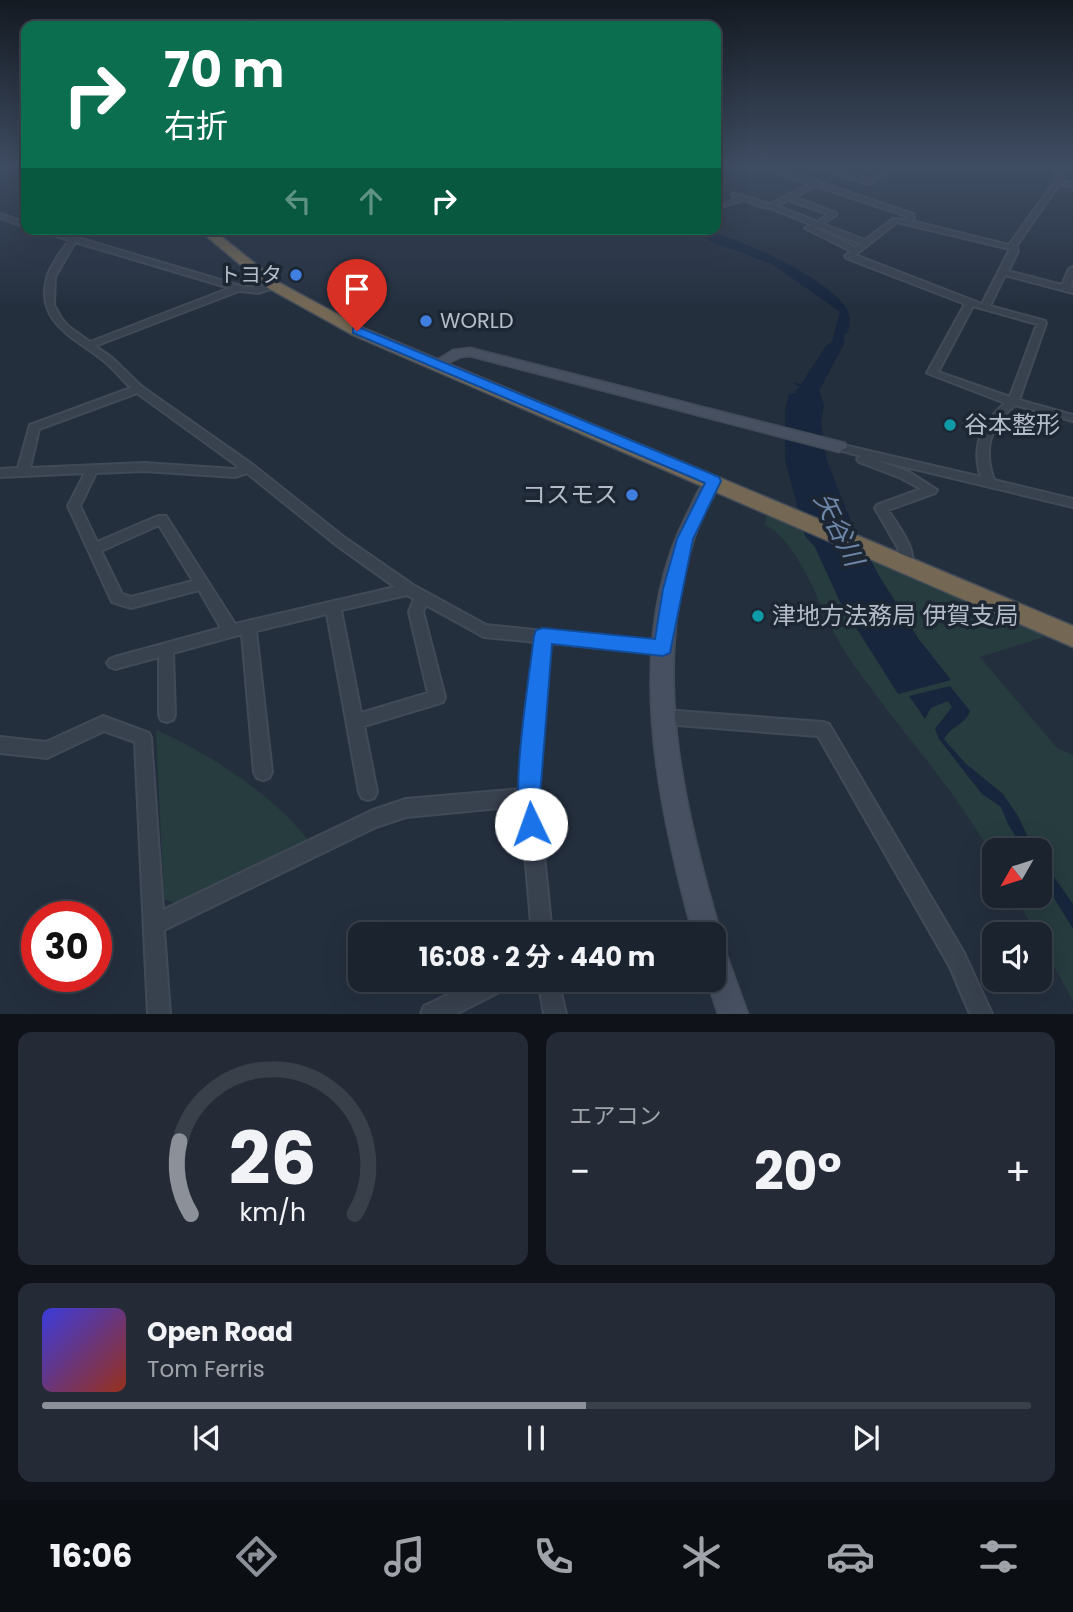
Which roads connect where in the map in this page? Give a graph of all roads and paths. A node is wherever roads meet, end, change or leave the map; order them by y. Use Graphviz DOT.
graph roads {
  1 [pos="789,212"];
  2 [pos="829,212"];
  3 [pos="903,212"];
  4 [pos="1035,212"];
  5 [pos="0,216"];
  6 [pos="913,222"];
  7 [pos="21,223"];
  8 [pos="822,224"];
  9 [pos="58,235"];
  10 [pos="211,235"];
  11 [pos="73,240"];
  12 [pos="865,243"];
  13 [pos="1014,248"];
  14 [pos="855,250"];
  15 [pos="1073,269"];
  16 [pos="1002,272"];
  17 [pos="273,285"];
  18 [pos="239,288"];
  19 [pos="1069,289"];
  20 [pos="970,303"];
  21 [pos="985,307"];
  22 [pos="89,345"];
  23 [pos="438,364"];
  24 [pos="138,389"];
  25 [pos="1014,401"];
  26 [pos="1073,418"];
  27 [pos="843,447"];
  28 [pos="249,468"];
  29 [pos="23,472"];
  30 [pos="91,472"];
  31 [pos="0,473"];
  32 [pos="713,481"];
  33 [pos="989,482"];
  34 [pos="1073,503"];
  35 [pos="93,549"];
  36 [pos="903,563"];
  37 [pos="202,584"];
  38 [pos="415,593"];
  39 [pos="333,606"];
  40 [pos="249,629"];
  41 [pos="231,632"];
  42 [pos="543,636"];
  43 [pos="1073,637"];
  44 [pos="663,648"];
  45 [pos="166,651"];
  46 [pos="116,663"];
  47 [pos="167,715"];
  48 [pos="664,716"];
  49 [pos="354,722"];
  50 [pos="0,745"];
  51 [pos="263,772"];
  52 [pos="368,792"];
  53 [pos="529,797"];
  54 [pos="541,922"];
  55 [pos="704,922"];
  56 [pos="154,925"];
  57 [pos="477,992"];
  58 [pos="551,992"];
  59 [pos="726,992"];
  60 [pos="159,1013"];
  61 [pos="432,1013"];
  62 [pos="555,1013"];
  63 [pos="733,1013"];
  64 [pos="981,1013"];
  1 -- 8 [label="street"];
  2 -- 8 [label="street"];
  3 -- 6 [label="street"];
  4 -- 13 [label="street"];
  5 -- 7 [label="street"];
  6 -- 12 [label="street"];
  6 -- 13 [label="street"];
  8 -- 12 [label="street"];
  8 -- 14 [label="street"];
  9 -- 11 [label="street"];
  10 -- 17 [label="highway"];
  11 -- 18 [label="street"];
  11 -- 22 [label="street"];
  12 -- 14 [label="street"];
  13 -- 16 [label="street"];
  14 -- 20 [label="street"];
  15 -- 19 [label="street"];
  16 -- 19 [label="street"];
  16 -- 21 [label="street"];
  17 -- 18 [label="street"];
  17 -- 23 [label="highway"];
  18 -- 22 [label="street"];
  20 -- 21 [label="street"];
  20 -- 25 [label="street"];
  21 -- 25 [label="street"];
  22 -- 24 [label="street"];
  23 -- 27 [label="street"];
  23 -- 32 [label="highway"];
  24 -- 28 [label="street"];
  24 -- 29 [label="street"];
  25 -- 26 [label="street"];
  25 -- 33 [label="street"];
  27 -- 33 [label="street"];
  27 -- 36 [label="street"];
  28 -- 30 [label="street"];
  28 -- 38 [label="street"];
  29 -- 30 [label="street"];
  29 -- 31 [label="street"];
  30 -- 35 [label="street"];
  32 -- 36 [label="highway"];
  32 -- 44 [label="street"];
  33 -- 34 [label="street"];
  35 -- 37 [label="street"];
  35 -- 37 [label="street"];
  36 -- 43 [label="highway"];
  37 -- 41 [label="street"];
  38 -- 39 [label="street"];
  38 -- 42 [label="street"];
  38 -- 49 [label="street"];
  39 -- 40 [label="street"];
  39 -- 49 [label="street"];
  40 -- 41 [label="street"];
  40 -- 51 [label="street"];
  41 -- 45 [label="street"];
  42 -- 44 [label="street"];
  42 -- 53 [label="street"];
  44 -- 48 [label="street"];
  45 -- 46 [label="street"];
  45 -- 47 [label="street"];
  48 -- 55 [label="street"];
  48 -- 64 [label="street"];
  49 -- 52 [label="street"];
  50 -- 56 [label="street"];
  53 -- 54 [label="street"];
  53 -- 56 [label="street"];
  56 -- 60 [label="street"];
  57 -- 61 [label="street"];
  58 -- 62 [label="street"];
  59 -- 63 [label="street"];
}
